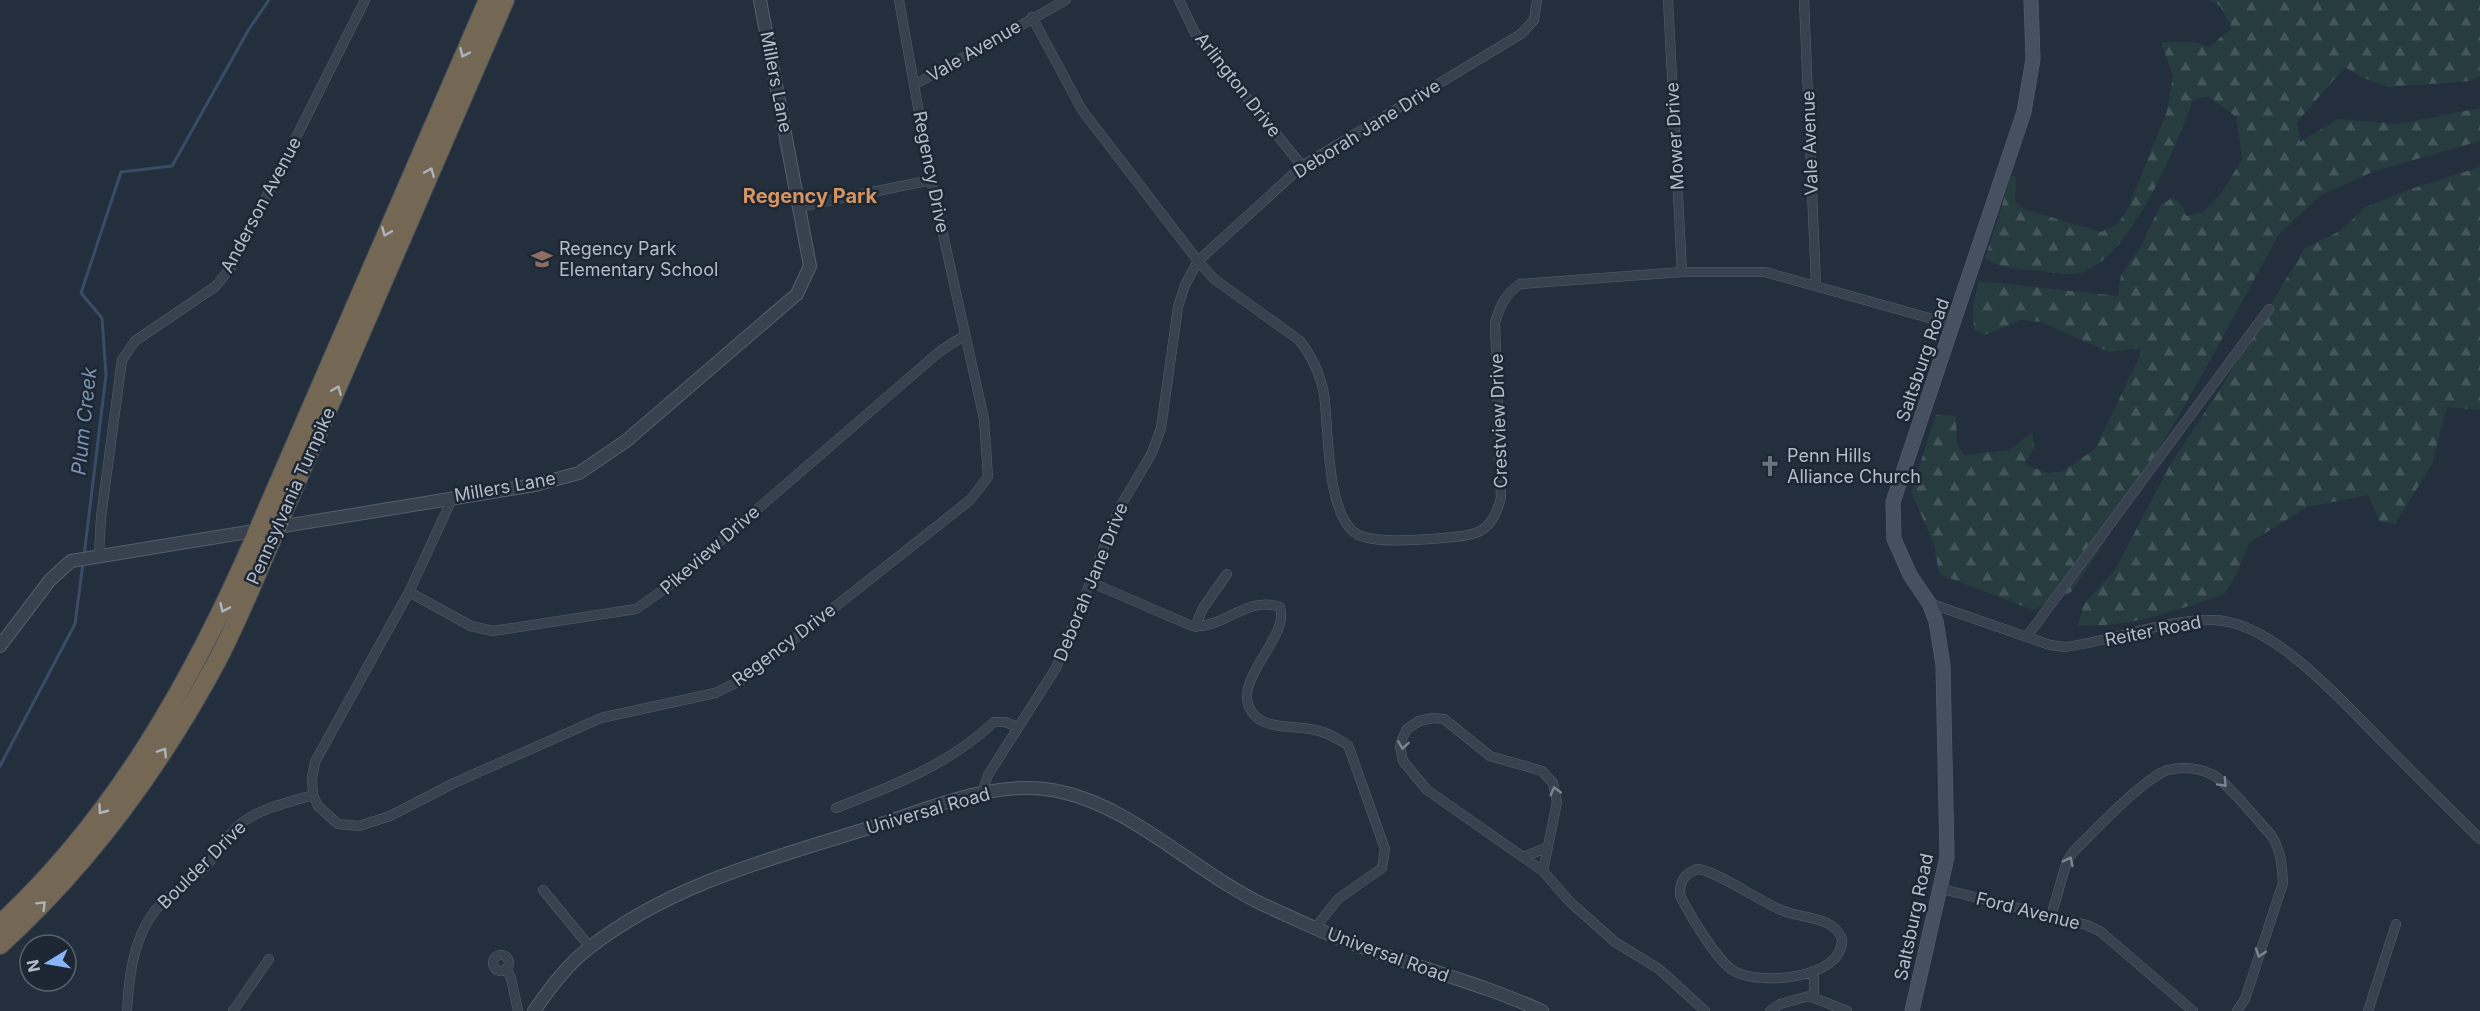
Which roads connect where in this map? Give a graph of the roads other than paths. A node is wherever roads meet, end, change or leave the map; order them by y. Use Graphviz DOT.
graph roads {
  1 [pos="365,0"];
  2 [pos="488,0"];
  3 [pos="505,0"];
  4 [pos="760,0"];
  5 [pos="899,0"];
  6 [pos="1066,0"];
  7 [pos="1179,0"];
  8 [pos="1537,0"];
  9 [pos="1668,0"];
  10 [pos="1804,0"];
  11 [pos="2031,0"];
  12 [pos="1032,18"];
  13 [pos="914,85"];
  14 [pos="1302,166"];
  15 [pos="931,180"];
  16 [pos="800,207"];
  17 [pos="1197,261"];
  18 [pos="1682,272"];
  19 [pos="1816,286"];
  20 [pos="2269,309"];
  21 [pos="1954,325"];
  22 [pos="965,335"];
  23 [pos="453,497"];
  24 [pos="268,528"];
  25 [pos="88,557"];
  26 [pos="1227,574"];
  27 [pos="1090,582"];
  28 [pos="409,592"];
  29 [pos="1929,603"];
  30 [pos="1195,627"];
  31 [pos="2028,635"];
  32 [pos="0,645"];
  33 [pos="1018,727"];
  34 [pos="982,793"];
  35 [pos="313,795"];
  36 [pos="836,808"];
  37 [pos="2480,839"];
  38 [pos="1546,848"];
  39 [pos="1523,857"];
  40 [pos="1543,872"];
  41 [pos="1942,889"];
  42 [pos="543,890"];
  43 [pos="2051,916"];
  44 [pos="0,924"];
  45 [pos="2396,924"];
  46 [pos="1314,928"];
  47 [pos="0,945"];
  48 [pos="590,947"];
  49 [pos="269,959"];
  50 [pos="506,968"];
  51 [pos="1814,972"];
  52 [pos="1814,996"];
  53 [pos="127,1011"];
  54 [pos="233,1011"];
  55 [pos="518,1011"];
  56 [pos="534,1011"];
  57 [pos="1542,1011"];
  58 [pos="1705,1011"];
  59 [pos="1770,1011"];
  60 [pos="1847,1011"];
  61 [pos="1912,1011"];
  62 [pos="2193,1011"];
  63 [pos="2237,1011"];
  64 [pos="2368,1011"];
  1 -- 25 [label="street, Anderson Avenue"];
  2 -- 24 [label="highway, Pennsylvania Turnpike, one-way"];
  24 -- 3 [label="highway, Pennsylvania Turnpike, one-way"];
  4 -- 16 [label="street, Millers Lane"];
  5 -- 13 [label="street, Regency Drive"];
  6 -- 12 [label="street, Vale Avenue"];
  7 -- 14 [label="street, Arlington Drive"];
  8 -- 14 [label="street, Deborah Jane Drive"];
  9 -- 18 [label="street, Mower Drive"];
  10 -- 19 [label="street, Vale Avenue"];
  11 -- 21 [label="main road, Saltsburg Road"];
  12 -- 13 [label="street, Vale Avenue"];
  12 -- 17 [label="street, Crestview Drive"];
  13 -- 15 [label="street, Regency Drive"];
  14 -- 17 [label="street, Deborah Jane Drive"];
  15 -- 16 [label="street"];
  15 -- 22 [label="street, Regency Drive"];
  16 -- 23 [label="street, Millers Lane"];
  17 -- 18 [label="street, Crestview Drive"];
  17 -- 27 [label="street, Deborah Jane Drive"];
  18 -- 19 [label="street, Crestview Drive"];
  19 -- 21 [label="street, Crestview Drive"];
  20 -- 31 [label="street"];
  21 -- 29 [label="main road, Saltsburg Road"];
  22 -- 28 [label="street, Pikeview Drive"];
  22 -- 35 [label="street, Regency Drive"];
  23 -- 25 [label="street, Millers Lane"];
  23 -- 28 [label="street"];
  24 -- 44 [label="highway, Pennsylvania Turnpike, one-way"];
  47 -- 24 [label="highway, Pennsylvania Turnpike, one-way"];
  25 -- 32 [label="street, Millers Lane"];
  26 -- 30 [label="street"];
  27 -- 30 [label="street"];
  27 -- 33 [label="street, Deborah Jane Drive"];
  28 -- 35 [label="street"];
  29 -- 31 [label="street, Reiter Road"];
  29 -- 41 [label="main road, Saltsburg Road"];
  30 -- 46 [label="street"];
  31 -- 37 [label="street, Reiter Road"];
  33 -- 34 [label="street, Deborah Jane Drive"];
  33 -- 36 [label="street"];
  34 -- 46 [label="street, Universal Road"];
  34 -- 48 [label="street, Universal Road"];
  35 -- 53 [label="street, Boulder Drive"];
  38 -- 39 [label="street"];
  38 -- 39 [label="street, one-way"];
  38 -- 40 [label="street"];
  39 -- 40 [label="street"];
  40 -- 58 [label="street"];
  41 -- 43 [label="street, Ford Avenue"];
  41 -- 61 [label="main road, Saltsburg Road"];
  42 -- 48 [label="street"];
  43 -- 62 [label="street, Ford Avenue"];
  43 -- 63 [label="street, one-way"];
  45 -- 64 [label="street"];
  46 -- 57 [label="street, Universal Road"];
  48 -- 56 [label="street, Universal Road"];
  49 -- 54 [label="street"];
  50 -- 55 [label="street"];
  51 -- 51 [label="street"];
  51 -- 52 [label="street"];
  52 -- 59 [label="street"];
  52 -- 60 [label="street"];
}
